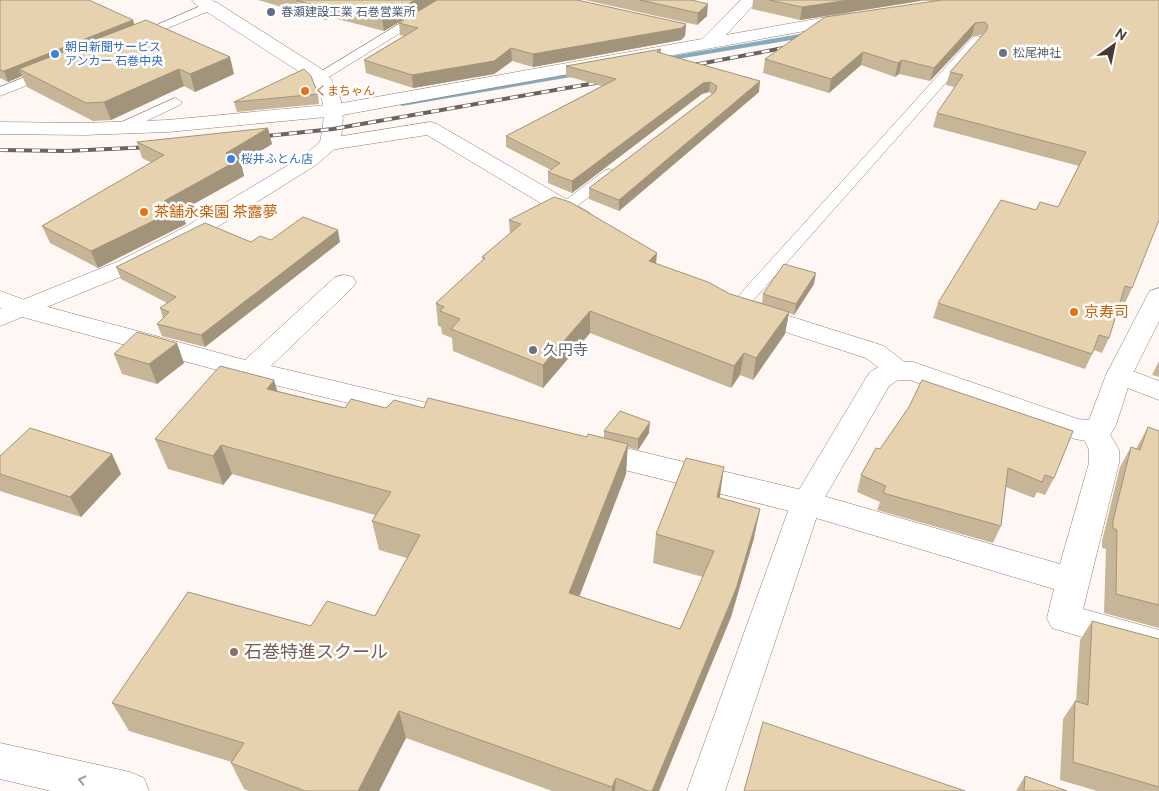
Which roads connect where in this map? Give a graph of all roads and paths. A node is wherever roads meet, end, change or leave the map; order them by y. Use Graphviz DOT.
graph roads {
  1 [pos="750,0"];
  2 [pos="205,3"];
  3 [pos="430,9"];
  4 [pos="863,16"];
  5 [pos="687,29"];
  6 [pos="711,40"];
  7 [pos="977,40"];
  8 [pos="123,42"];
  9 [pos="57,69"];
  10 [pos="319,77"];
  11 [pos="0,92"];
  12 [pos="175,102"];
  13 [pos="337,110"];
  14 [pos="0,128"];
  15 [pos="118,129"];
  16 [pos="330,144"];
  17 [pos="618,168"];
  18 [pos="565,208"];
  19 [pos="599,229"];
  20 [pos="344,282"];
  21 [pos="1159,296"];
  22 [pos="0,299"];
  23 [pos="728,303"];
  24 [pos="24,309"];
  25 [pos="0,318"];
  26 [pos="250,370"];
  27 [pos="898,370"];
  28 [pos="1119,374"];
  29 [pos="1159,391"];
  30 [pos="451,418"];
  31 [pos="1094,431"];
  32 [pos="566,446"];
  33 [pos="806,502"];
  34 [pos="1072,581"];
  35 [pos="1159,645"];
  36 [pos="0,761"];
  37 [pos="130,791"];
  38 [pos="706,791"];
  1 -- 6 [label="street"];
  2 -- 8 [label="lane"];
  2 -- 10 [label="street"];
  3 -- 10 [label="lane"];
  4 -- 6 [label="street"];
  5 -- 6 [label="street"];
  6 -- 13 [label="street"];
  7 -- 23 [label="lane"];
  9 -- 11 [label="lane"];
  10 -- 13 [label="street"];
  12 -- 15 [label="lane"];
  13 -- 15 [label="street"];
  13 -- 16 [label="street"];
  14 -- 15 [label="street"];
  16 -- 18 [label="street"];
  16 -- 24 [label="street"];
  17 -- 18 [label="lane"];
  18 -- 19 [label="street"];
  20 -- 26 [label="street"];
  21 -- 28 [label="street"];
  22 -- 24 [label="street"];
  23 -- 27 [label="street"];
  24 -- 25 [label="street"];
  24 -- 26 [label="street"];
  26 -- 30 [label="street"];
  27 -- 31 [label="street"];
  27 -- 33 [label="street"];
  28 -- 29 [label="street"];
  28 -- 31 [label="street"];
  31 -- 34 [label="street"];
  32 -- 33 [label="street"];
  33 -- 34 [label="street"];
  33 -- 38 [label="street"];
  34 -- 35 [label="street"];
  37 -- 36 [label="street, one-way"];
}
